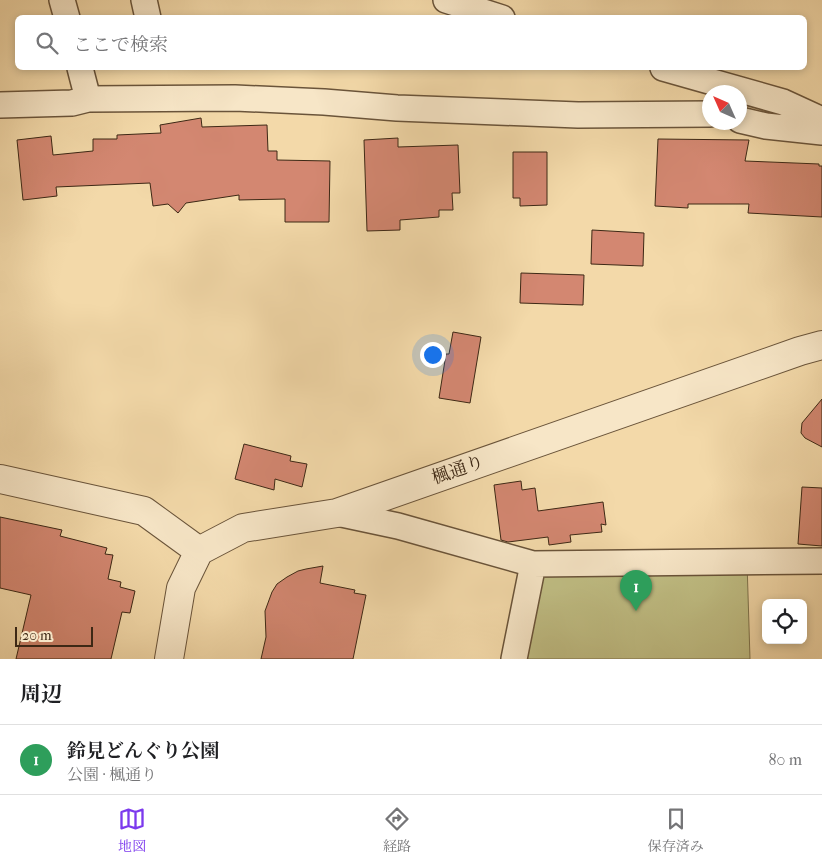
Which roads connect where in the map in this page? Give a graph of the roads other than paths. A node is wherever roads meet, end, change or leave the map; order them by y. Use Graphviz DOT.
graph roads {
  1 [pos="62,0"];
  2 [pos="144,0"];
  3 [pos="446,0"];
  4 [pos="66,15"];
  5 [pos="147,15"];
  6 [pos="493,15"];
  7 [pos="81,70"];
  8 [pos="670,70"];
  9 [pos="88,99"];
  10 [pos="0,105"];
  11 [pos="702,114"];
  12 [pos="822,120"];
  13 [pos="747,122"];
  14 [pos="822,132"];
  15 [pos="822,344"];
  16 [pos="0,479"];
  17 [pos="337,512"];
  18 [pos="199,551"];
  19 [pos="822,560"];
  20 [pos="533,564"];
  21 [pos="169,659"];
  22 [pos="514,659"];
  1 -- 4 [label="street"];
  2 -- 5 [label="street"];
  3 -- 6 [label="street"];
  7 -- 9 [label="street"];
  8 -- 12 [label="street"];
  9 -- 10 [label="street"];
  9 -- 11 [label="street"];
  13 -- 14 [label="street"];
  15 -- 17 [label="street, 楓通り"];
  16 -- 18 [label="street"];
  17 -- 18 [label="street, 楓通り"];
  17 -- 20 [label="street"];
  18 -- 21 [label="street"];
  19 -- 20 [label="street"];
  20 -- 22 [label="street"];
}
